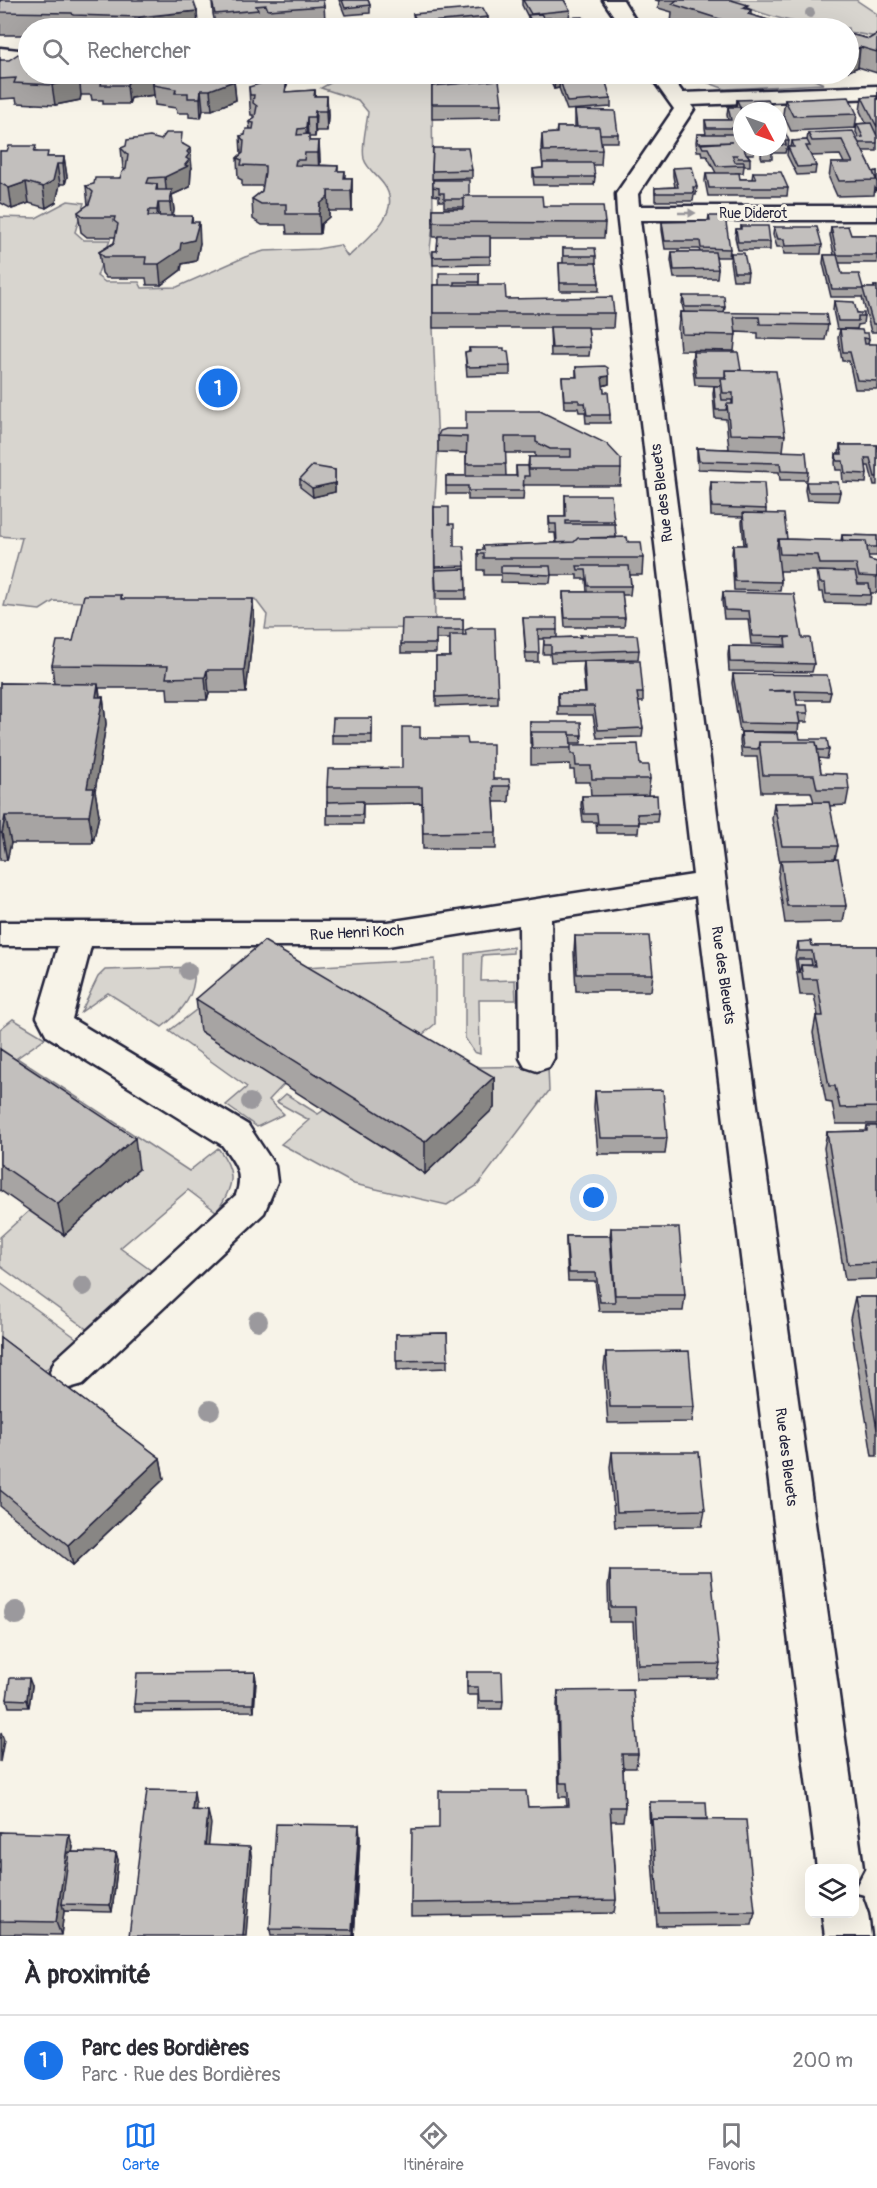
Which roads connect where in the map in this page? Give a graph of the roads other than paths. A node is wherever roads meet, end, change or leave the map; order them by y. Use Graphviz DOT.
graph roads {
  1 [pos="613,0"];
  2 [pos="625,18"];
  3 [pos="0,54"];
  4 [pos="18,56"];
  5 [pos="277,84"];
  6 [pos="668,86"];
  7 [pos="877,92"];
  8 [pos="267,94"];
  9 [pos="628,213"];
  10 [pos="877,213"];
  11 [pos="710,883"];
  12 [pos="535,911"];
  13 [pos="0,934"];
  14 [pos="78,934"];
  15 [pos="537,1058"];
  16 [pos="69,1372"];
  17 [pos="839,1864"];
  18 [pos="846,1918"];
  19 [pos="848,1936"];
  1 -- 2 [label="street"];
  3 -- 4 [label="street"];
  5 -- 8 [label="street"];
  6 -- 7 [label="street"];
  6 -- 9 [label="street, Rue des Bleuets"];
  9 -- 10 [label="street, Rue Diderot, one-way"];
  9 -- 11 [label="street, Rue des Bleuets"];
  11 -- 12 [label="street, Rue Henri Koch"];
  11 -- 17 [label="street, Rue des Bleuets"];
  12 -- 14 [label="street, Rue Henri Koch"];
  12 -- 15 [label="street"];
  13 -- 14 [label="street, Rue Henri Koch"];
  14 -- 16 [label="street"];
  18 -- 19 [label="street"];
}
